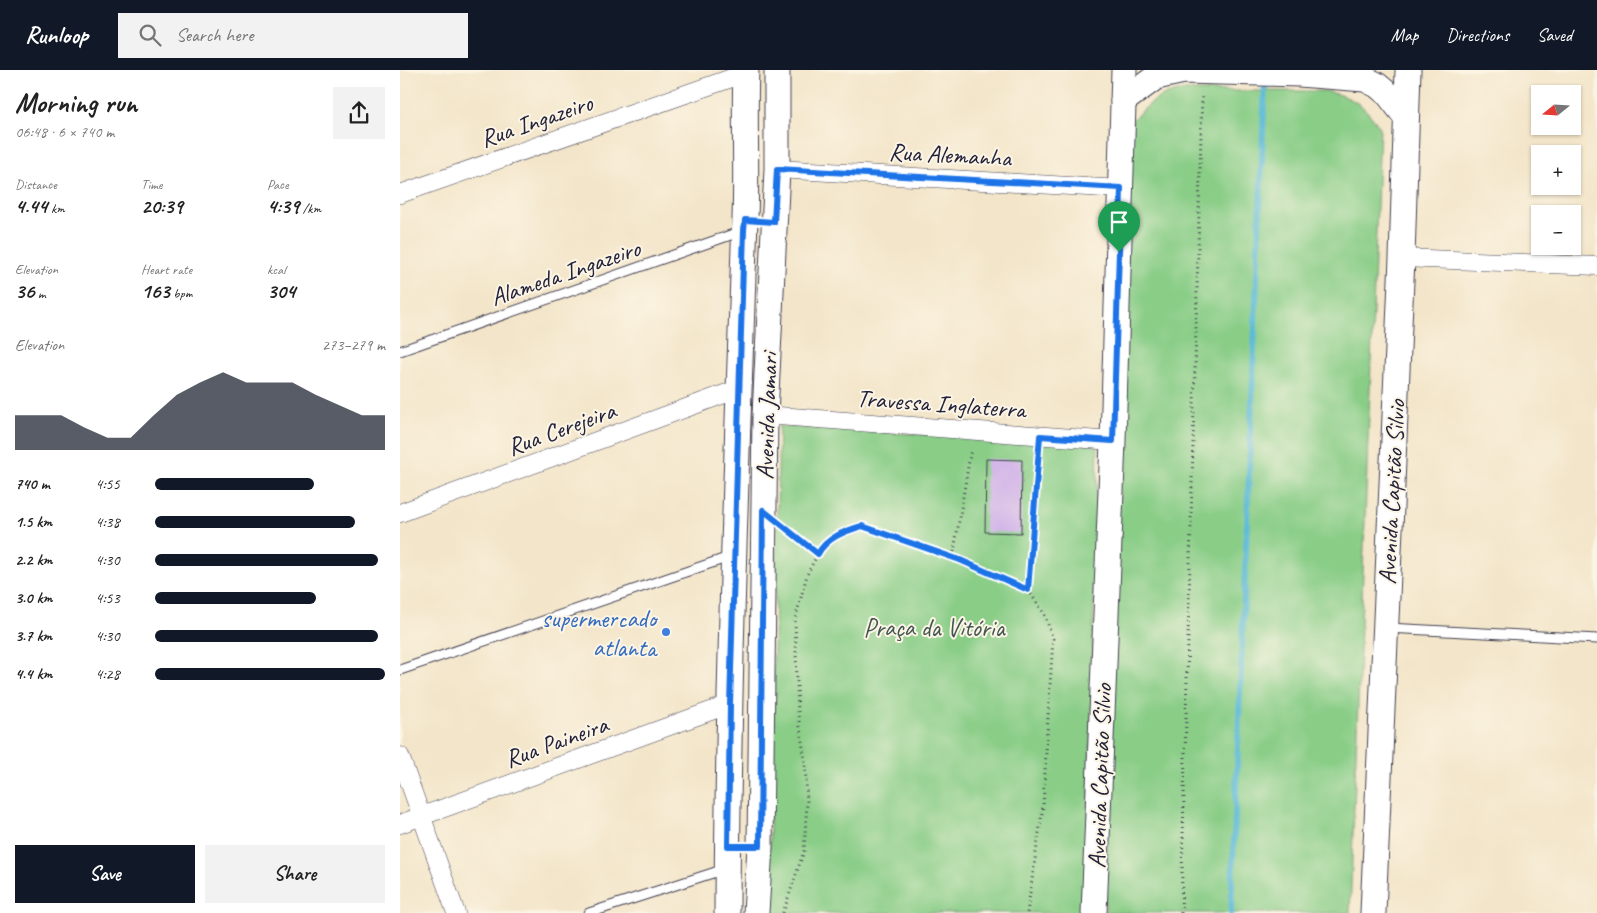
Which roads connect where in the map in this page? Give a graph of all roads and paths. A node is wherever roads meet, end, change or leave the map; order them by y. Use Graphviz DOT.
graph roads {
  1 [pos="777,70"];
  2 [pos="1124,70"];
  3 [pos="1408,70"];
  4 [pos="746,72"];
  5 [pos="1202,72"];
  6 [pos="1122,101"];
  7 [pos="1406,117"];
  8 [pos="777,169"];
  9 [pos="1121,188"];
  10 [pos="400,194"];
  11 [pos="774,222"];
  12 [pos="745,225"];
  13 [pos="1402,258"];
  14 [pos="1597,266"];
  15 [pos="400,351"];
  16 [pos="738,389"];
  17 [pos="765,415"];
  18 [pos="974,431"];
  19 [pos="1040,436"];
  20 [pos="1113,441"];
  21 [pos="763,510"];
  22 [pos="400,513"];
  23 [pos="818,554"];
  24 [pos="734,555"];
  25 [pos="953,557"];
  26 [pos="1028,590"];
  27 [pos="1384,628"];
  28 [pos="1597,639"];
  29 [pos="400,670"];
  30 [pos="730,704"];
  31 [pos="400,756"];
  32 [pos="422,816"];
  33 [pos="400,824"];
  34 [pos="760,846"];
  35 [pos="728,857"];
  36 [pos="456,913"];
  37 [pos="589,913"];
  38 [pos="727,913"];
  39 [pos="756,913"];
  40 [pos="783,913"];
  41 [pos="1027,913"];
  42 [pos="1094,913"];
  43 [pos="1181,913"];
  44 [pos="1373,913"];
  1 -- 8 [label="main road, Avenida Jamari"];
  2 -- 6 [label="main road, Avenida Capitão Silvio"];
  3 -- 7 [label="main road, Avenida Capitão Silvio"];
  4 -- 10 [label="street, Rua Ingazeiro"];
  4 -- 12 [label="main road, Avenida Jamari"];
  5 -- 6 [label="main road"];
  5 -- 7 [label="main road"];
  5 -- 43 [label="path"];
  6 -- 9 [label="main road, Avenida Capitão Silvio"];
  7 -- 13 [label="main road, Avenida Capitão Silvio"];
  8 -- 9 [label="street, Rua Alemanha"];
  8 -- 11 [label="main road, Avenida Jamari"];
  9 -- 20 [label="main road, Avenida Capitão Silvio"];
  11 -- 12 [label="main road"];
  11 -- 17 [label="main road, Avenida Jamari"];
  12 -- 15 [label="lane, Alameda Ingazeiro"];
  12 -- 16 [label="main road, Avenida Jamari"];
  13 -- 14 [label="street"];
  13 -- 27 [label="main road, Avenida Capitão Silvio"];
  16 -- 22 [label="street, Rua Cerejeira"];
  16 -- 24 [label="main road, Avenida Jamari"];
  17 -- 18 [label="street, Travessa Inglaterra"];
  17 -- 21 [label="main road, Avenida Jamari"];
  18 -- 19 [label="street, Travessa Inglaterra"];
  18 -- 25 [label="path"];
  19 -- 20 [label="street, Travessa Inglaterra"];
  19 -- 26 [label="path"];
  20 -- 42 [label="main road, Avenida Capitão Silvio"];
  21 -- 23 [label="path"];
  21 -- 34 [label="main road, Avenida Jamari"];
  23 -- 25 [label="path"];
  23 -- 40 [label="path"];
  24 -- 29 [label="lane"];
  24 -- 30 [label="main road, Avenida Jamari"];
  25 -- 26 [label="path"];
  26 -- 41 [label="path"];
  27 -- 28 [label="lane"];
  27 -- 44 [label="main road, Avenida Capitão Silvio"];
  30 -- 32 [label="street, Rua Paineira"];
  30 -- 35 [label="main road, Avenida Jamari"];
  31 -- 32 [label="street"];
  32 -- 33 [label="street, Rua Paineira"];
  32 -- 36 [label="street"];
  34 -- 35 [label="main road"];
  34 -- 39 [label="main road, Avenida Jamari"];
  35 -- 37 [label="lane"];
  35 -- 38 [label="main road, Avenida Jamari"];
}
